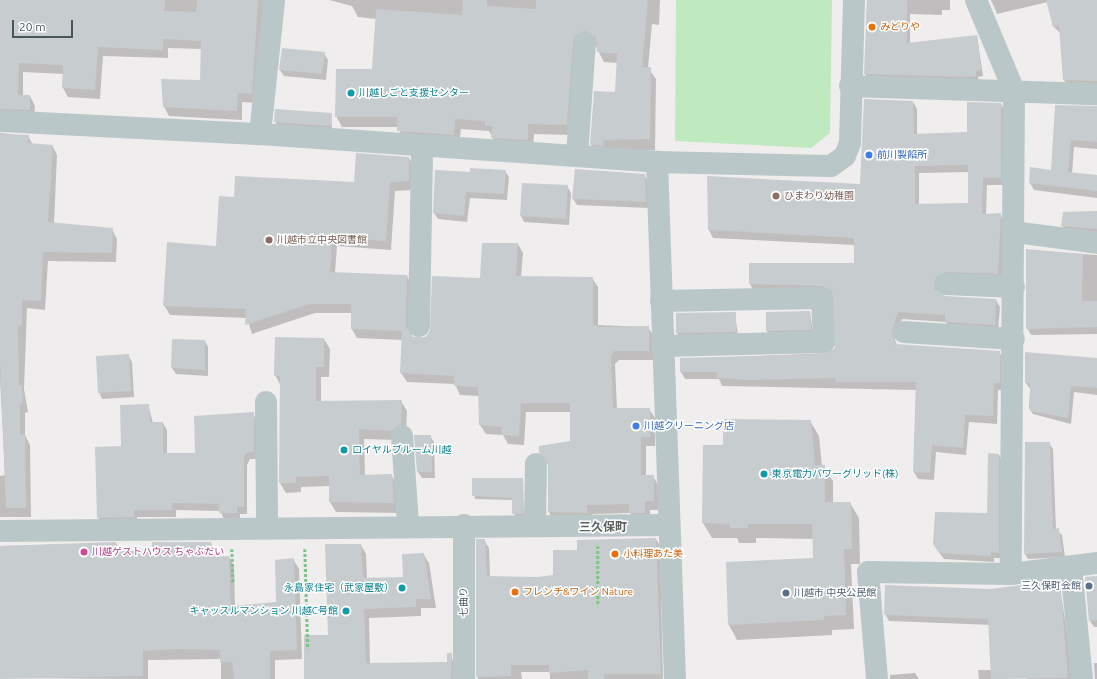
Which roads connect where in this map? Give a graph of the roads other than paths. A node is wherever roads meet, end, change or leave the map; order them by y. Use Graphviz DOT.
graph roads {
  1 [pos="274,0"];
  2 [pos="854,0"];
  3 [pos="976,0"];
  4 [pos="585,43"];
  5 [pos="850,86"];
  6 [pos="1014,91"];
  7 [pos="1097,94"];
  8 [pos="0,121"];
  9 [pos="260,134"];
  10 [pos="422,146"];
  11 [pos="577,156"];
  12 [pos="657,162"];
  13 [pos="1014,232"];
  14 [pos="1097,243"];
  15 [pos="946,284"];
  16 [pos="1014,287"];
  17 [pos="661,301"];
  18 [pos="419,326"];
  19 [pos="904,332"];
  20 [pos="1014,339"];
  21 [pos="663,346"];
  22 [pos="266,402"];
  23 [pos="402,436"];
  24 [pos="536,464"];
  25 [pos="408,525"];
  26 [pos="464,525"];
  27 [pos="535,525"];
  28 [pos="668,525"];
  29 [pos="268,527"];
  30 [pos="0,531"];
  31 [pos="1097,563"];
  32 [pos="1071,567"];
  33 [pos="1011,574"];
  34 [pos="464,679"];
  35 [pos="676,679"];
  36 [pos="876,679"];
  37 [pos="1082,679"];
  1 -- 9 [label="street"];
  2 -- 5 [label="street"];
  3 -- 6 [label="street"];
  4 -- 11 [label="street"];
  5 -- 6 [label="street"];
  5 -- 12 [label="street"];
  6 -- 7 [label="street"];
  6 -- 13 [label="street"];
  8 -- 9 [label="street"];
  9 -- 10 [label="street"];
  10 -- 11 [label="street"];
  10 -- 18 [label="street"];
  11 -- 12 [label="street"];
  12 -- 17 [label="street"];
  13 -- 14 [label="street"];
  13 -- 16 [label="street"];
  15 -- 16 [label="street"];
  16 -- 20 [label="street"];
  17 -- 21 [label="street"];
  17 -- 21 [label="street"];
  19 -- 20 [label="street"];
  20 -- 33 [label="street"];
  21 -- 28 [label="street"];
  22 -- 29 [label="street"];
  23 -- 25 [label="street"];
  24 -- 27 [label="street"];
  25 -- 26 [label="street"];
  25 -- 29 [label="street"];
  26 -- 27 [label="street"];
  26 -- 34 [label="street, 七曲り"];
  27 -- 28 [label="street"];
  28 -- 35 [label="street"];
  29 -- 30 [label="street"];
  31 -- 32 [label="street"];
  32 -- 33 [label="street"];
  32 -- 37 [label="street"];
  33 -- 36 [label="street"];
}
